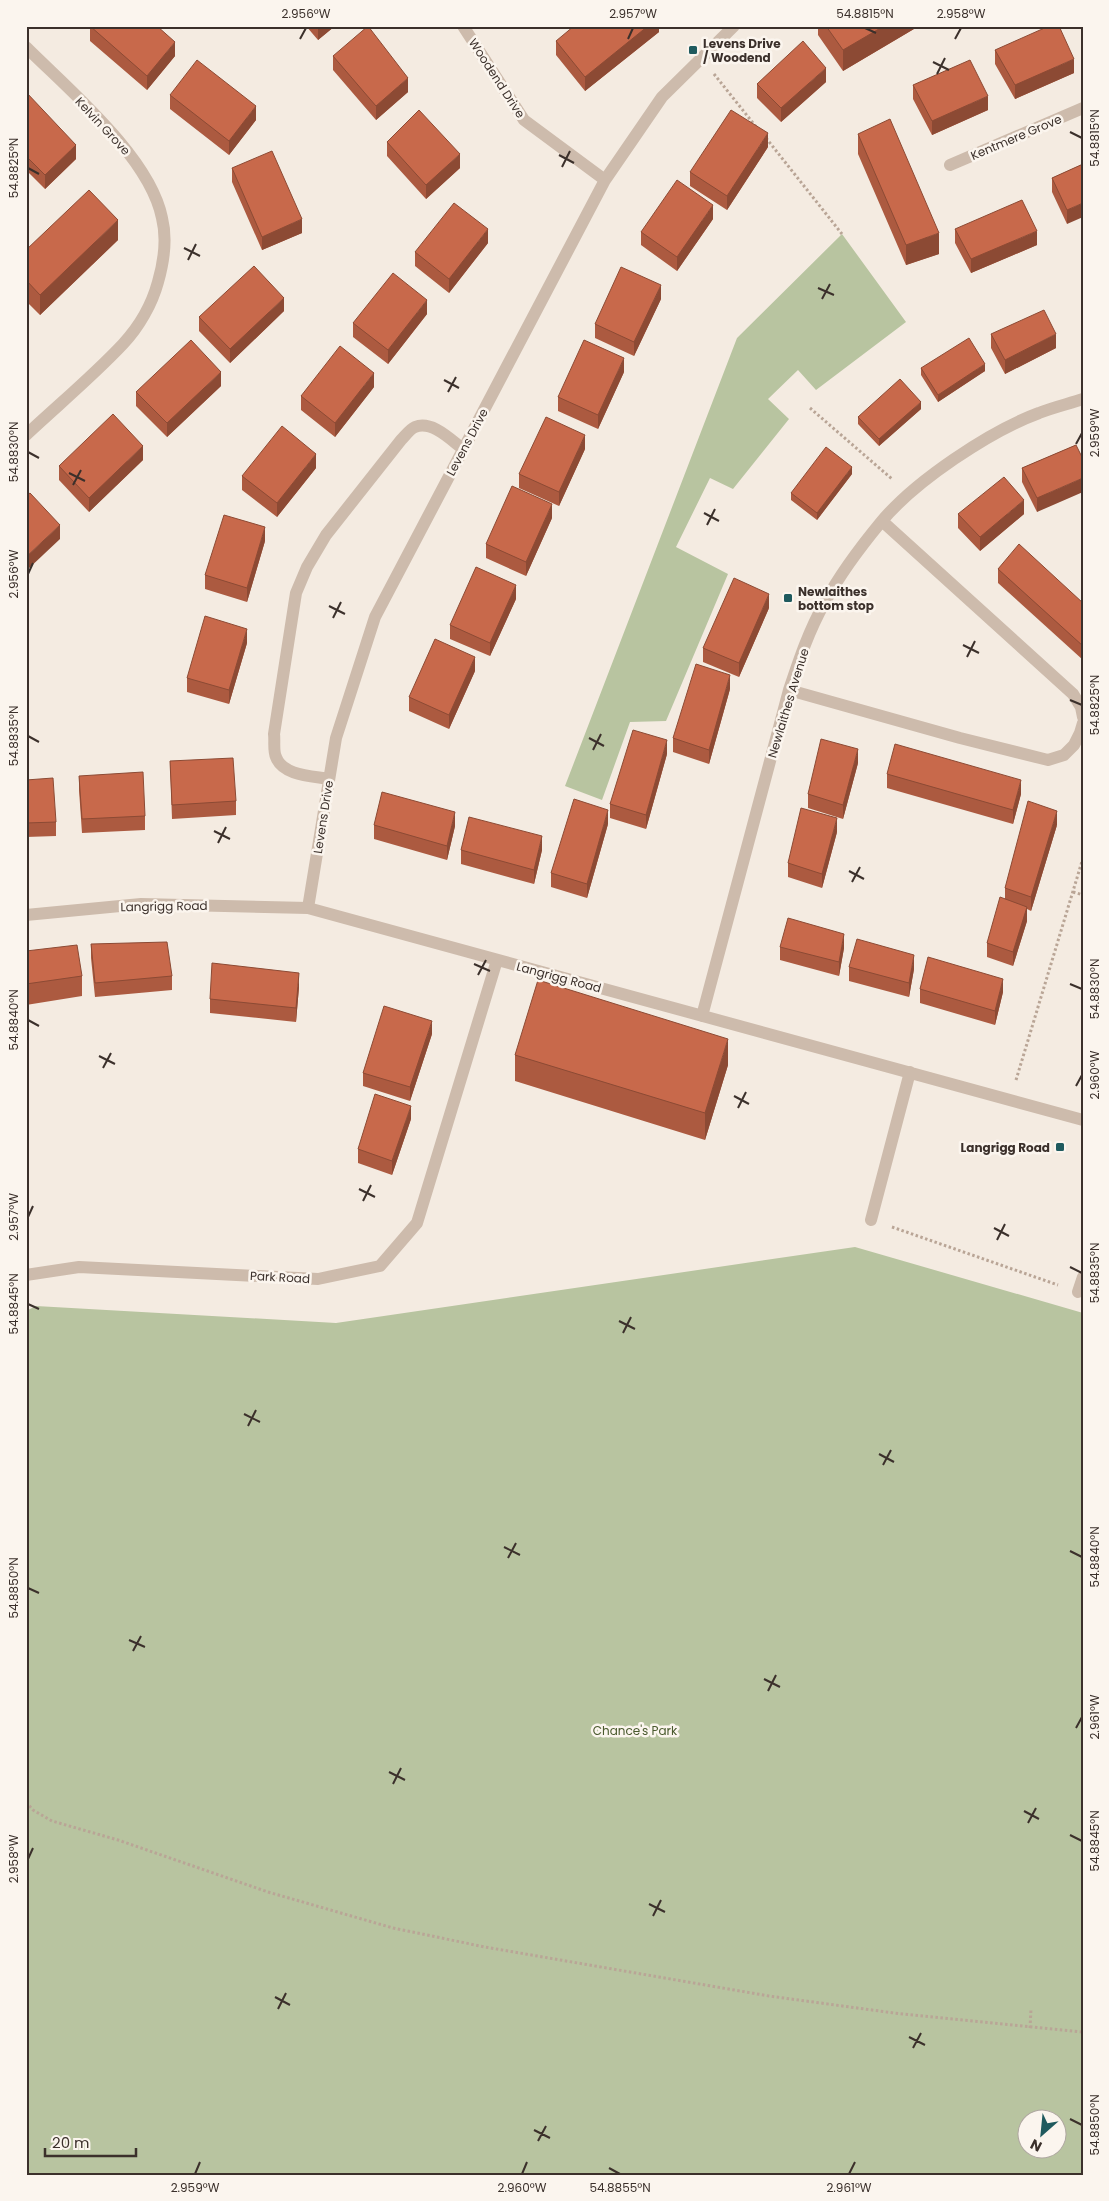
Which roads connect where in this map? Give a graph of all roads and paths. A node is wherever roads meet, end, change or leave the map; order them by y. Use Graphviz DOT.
graph roads {
  1 [pos="463,26"];
  2 [pos="734,26"];
  3 [pos="26,47"];
  4 [pos="701,58"];
  5 [pos="1083,108"];
  6 [pos="950,165"];
  7 [pos="605,180"];
  8 [pos="842,234"];
  9 [pos="1083,399"];
  10 [pos="810,408"];
  11 [pos="26,435"];
  12 [pos="464,449"];
  13 [pos="910,494"];
  14 [pos="882,521"];
  15 [pos="789,690"];
  16 [pos="1083,717"];
  17 [pos="1083,723"];
  18 [pos="329,778"];
  19 [pos="1083,858"];
  20 [pos="1073,892"];
  21 [pos="1083,895"];
  22 [pos="308,908"];
  23 [pos="26,915"];
  24 [pos="497,960"];
  25 [pos="702,1016"];
  26 [pos="910,1072"];
  27 [pos="1010,1100"];
  28 [pos="1083,1120"];
  29 [pos="871,1220"];
  30 [pos="26,1274"];
  31 [pos="1083,1277"];
  32 [pos="1078,1292"];
  33 [pos="26,1802"];
  34 [pos="1031,2009"];
  35 [pos="1030,2028"];
  36 [pos="1083,2032"];
  1 -- 7 [label="street, Woodend Drive"];
  2 -- 4 [label="street, Levens Drive"];
  3 -- 11 [label="street, Kelvin Grove"];
  4 -- 7 [label="street, Levens Drive"];
  4 -- 8 [label="path"];
  5 -- 6 [label="street, Kentmere Grove"];
  7 -- 12 [label="street, Levens Drive"];
  9 -- 13 [label="street, Newlaithes Avenue"];
  10 -- 13 [label="path"];
  12 -- 18 [label="street, Levens Drive"];
  12 -- 18 [label="street"];
  13 -- 14 [label="street, Newlaithes Avenue"];
  14 -- 15 [label="street, Newlaithes Avenue"];
  14 -- 16 [label="street"];
  15 -- 17 [label="street"];
  15 -- 25 [label="street, Newlaithes Avenue"];
  18 -- 22 [label="street, Levens Drive"];
  19 -- 20 [label="path"];
  20 -- 21 [label="path"];
  20 -- 27 [label="path"];
  22 -- 23 [label="street, Langrigg Road"];
  22 -- 24 [label="street, Langrigg Road"];
  24 -- 25 [label="street, Langrigg Road"];
  24 -- 30 [label="street, Park Road"];
  25 -- 26 [label="street, Langrigg Road"];
  26 -- 27 [label="street, Langrigg Road"];
  26 -- 29 [label="street"];
  27 -- 28 [label="street, Langrigg Road"];
  29 -- 32 [label="path"];
  31 -- 32 [label="street"];
  33 -- 35 [label="path"];
  34 -- 35 [label="path"];
  35 -- 36 [label="path"];
}
